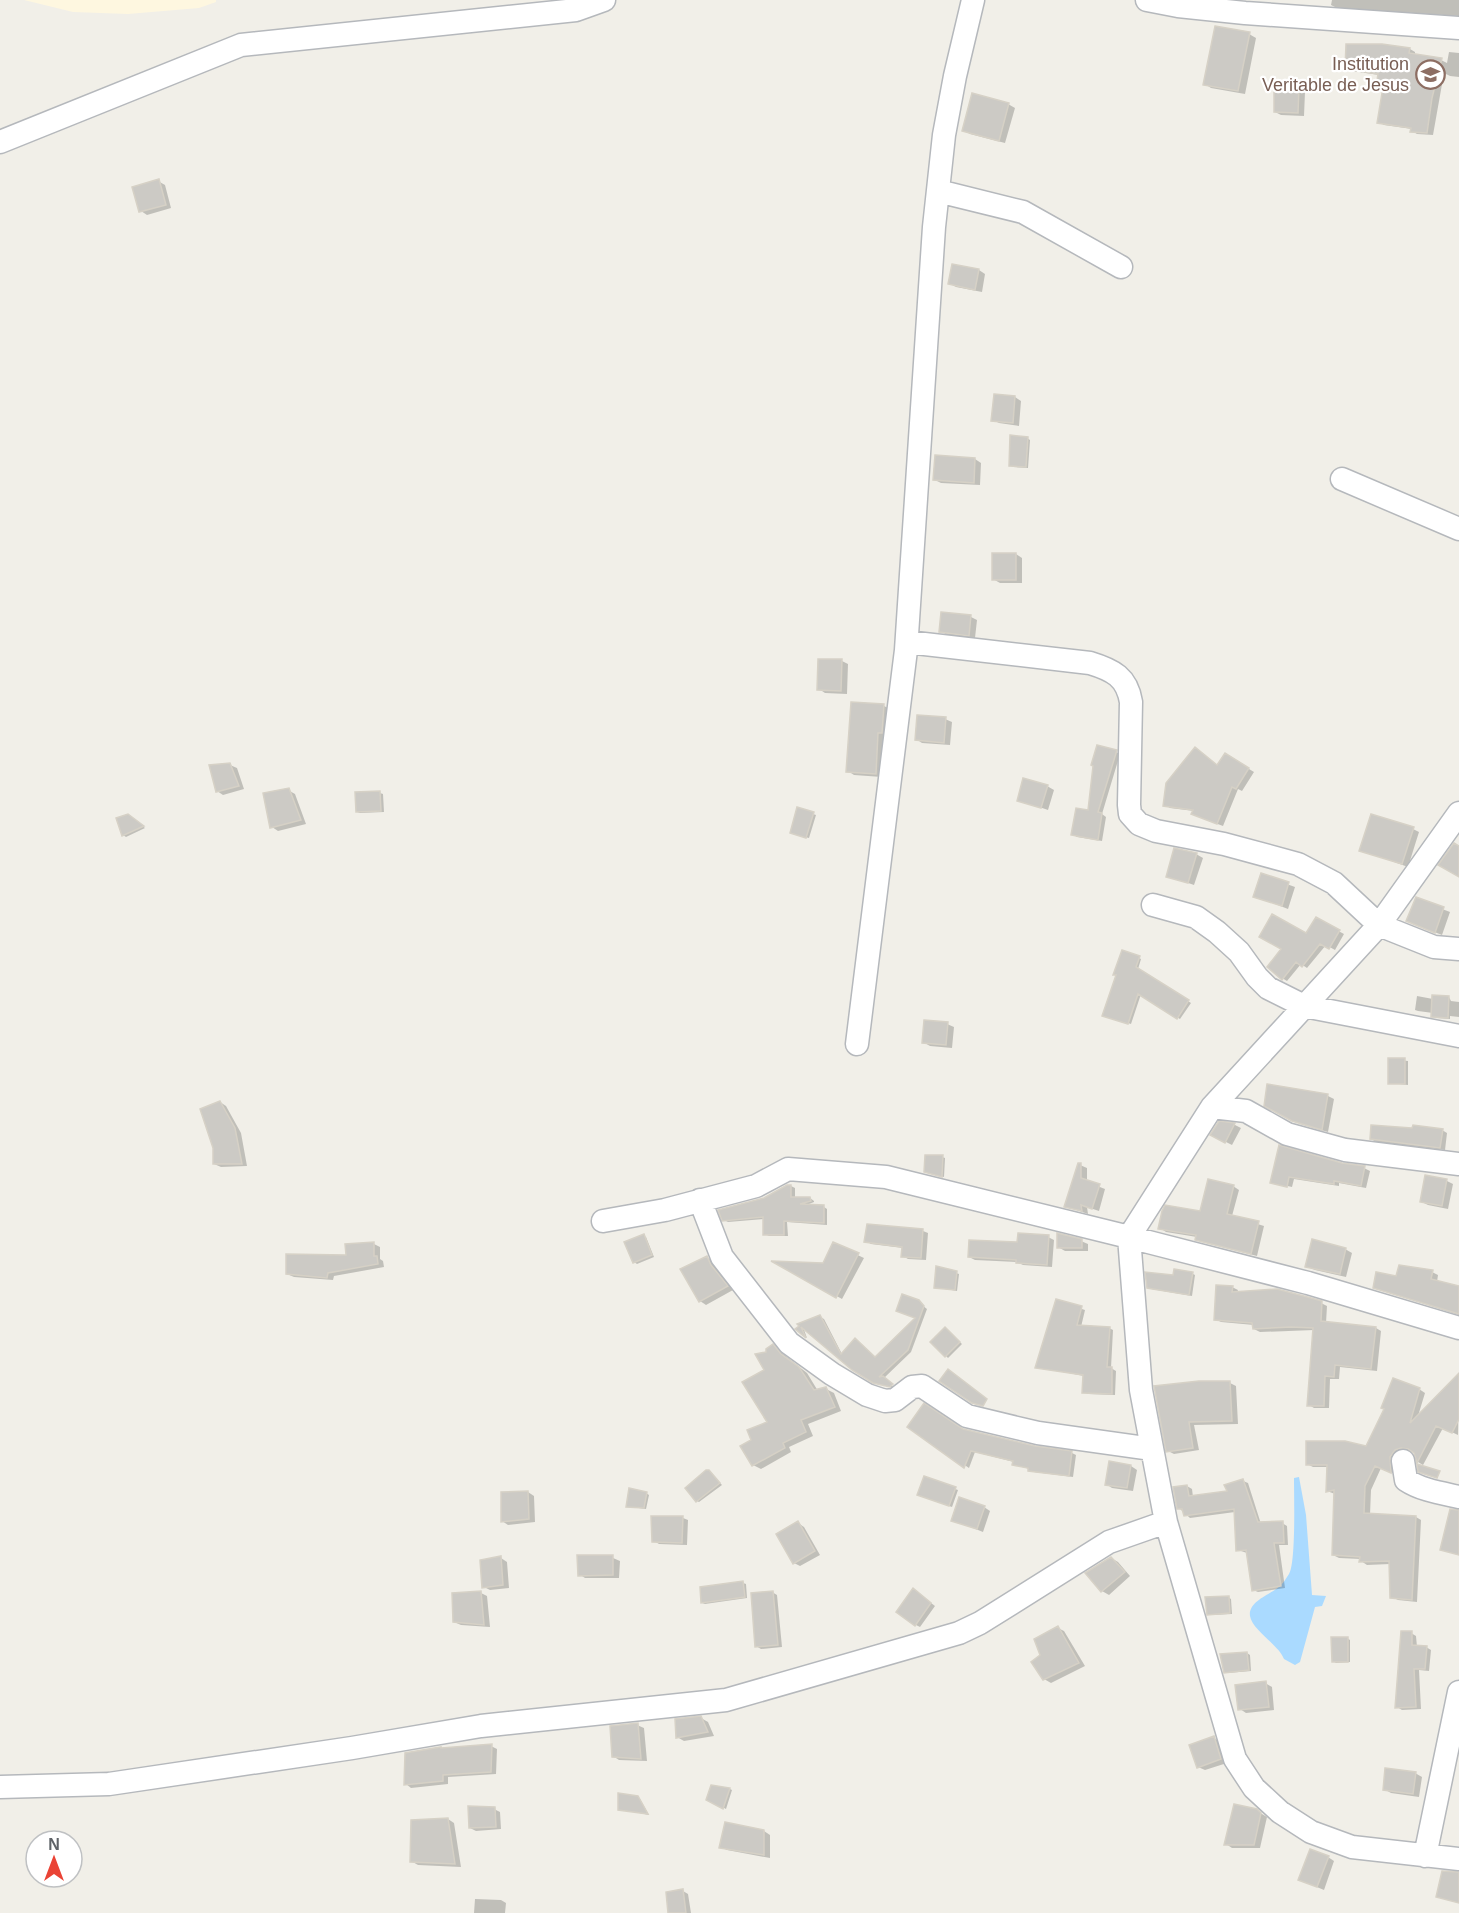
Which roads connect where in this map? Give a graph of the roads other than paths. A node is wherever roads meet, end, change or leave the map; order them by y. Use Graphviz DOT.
graph roads {
  1 [pos="604,0"];
  2 [pos="973,0"];
  3 [pos="1147,0"];
  4 [pos="1459,28"];
  5 [pos="0,142"];
  6 [pos="938,191"];
  7 [pos="1121,267"];
  8 [pos="1342,478"];
  9 [pos="1459,529"];
  10 [pos="907,642"];
  11 [pos="1459,813"];
  12 [pos="1153,905"];
  13 [pos="1379,925"];
  14 [pos="1459,949"];
  15 [pos="1304,1006"];
  16 [pos="1459,1036"];
  17 [pos="857,1044"];
  18 [pos="1212,1107"];
  19 [pos="1459,1164"];
  20 [pos="700,1200"];
  21 [pos="603,1221"];
  22 [pos="1129,1238"];
  23 [pos="1459,1328"];
  24 [pos="1152,1449"];
  25 [pos="1403,1461"];
  26 [pos="1459,1497"];
  27 [pos="1166,1522"];
  28 [pos="1459,1692"];
  29 [pos="0,1787"];
  30 [pos="1425,1856"];
  31 [pos="1459,1859"];
  1 -- 5 [label="street"];
  2 -- 6 [label="street"];
  3 -- 4 [label="street"];
  6 -- 7 [label="street"];
  6 -- 10 [label="street"];
  8 -- 9 [label="street"];
  10 -- 13 [label="street"];
  10 -- 17 [label="street"];
  11 -- 13 [label="street"];
  12 -- 15 [label="street"];
  13 -- 14 [label="street"];
  13 -- 15 [label="street"];
  15 -- 16 [label="street"];
  15 -- 18 [label="street"];
  18 -- 19 [label="street"];
  18 -- 22 [label="street"];
  20 -- 21 [label="street"];
  20 -- 22 [label="street"];
  20 -- 24 [label="street"];
  22 -- 23 [label="street"];
  22 -- 24 [label="street"];
  24 -- 27 [label="street"];
  25 -- 26 [label="street"];
  27 -- 29 [label="street"];
  27 -- 30 [label="street"];
  28 -- 30 [label="street"];
  30 -- 31 [label="street"];
}
